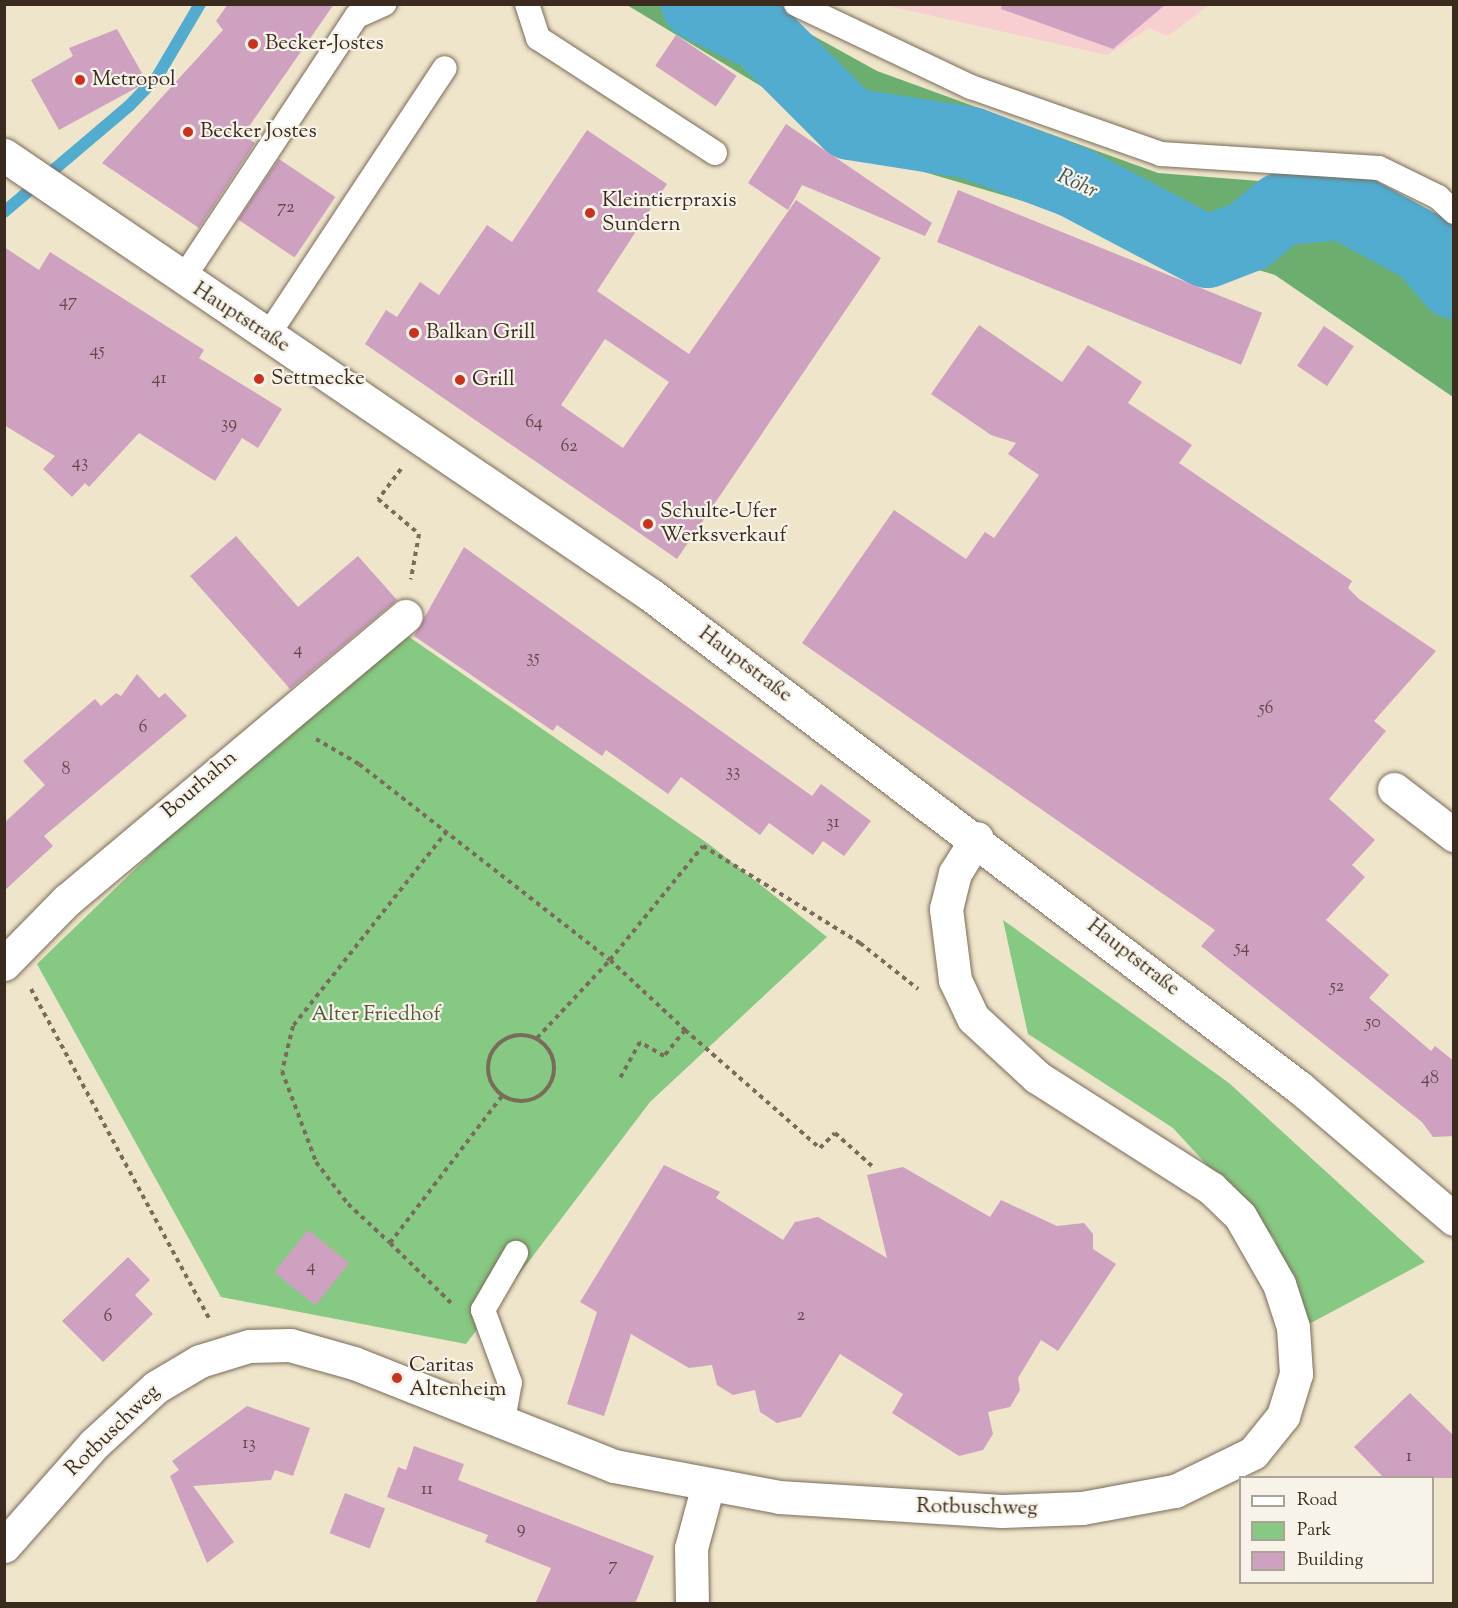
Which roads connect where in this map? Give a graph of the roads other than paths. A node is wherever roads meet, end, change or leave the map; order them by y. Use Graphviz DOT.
graph roads {
  1 [pos="384,4"];
  2 [pos="527,4"];
  3 [pos="796,4"];
  4 [pos="445,68"];
  5 [pos="716,153"];
  6 [pos="6,156"];
  7 [pos="1454,212"];
  8 [pos="182,280"];
  9 [pos="267,335"];
  10 [pos="405,616"];
  11 [pos="1394,789"];
  12 [pos="1454,835"];
  13 [pos="977,838"];
  14 [pos="8,960"];
  15 [pos="1454,1219"];
  16 [pos="516,1253"];
  17 [pos="503,1422"];
  18 [pos="708,1485"];
  19 [pos="4,1546"];
  20 [pos="692,1604"];
  1 -- 8 [label="lane"];
  2 -- 5 [label="lane"];
  3 -- 7 [label="lane"];
  4 -- 9 [label="lane"];
  6 -- 8 [label="street, Hauptstraße"];
  8 -- 9 [label="street, Hauptstraße"];
  9 -- 13 [label="street, Hauptstraße"];
  10 -- 14 [label="street, Bourhahn"];
  11 -- 12 [label="street"];
  13 -- 15 [label="street, Hauptstraße"];
  13 -- 18 [label="street, Rotbuschweg"];
  16 -- 17 [label="lane"];
  17 -- 18 [label="street, Rotbuschweg"];
  17 -- 19 [label="street, Rotbuschweg"];
  18 -- 20 [label="street"];
}
